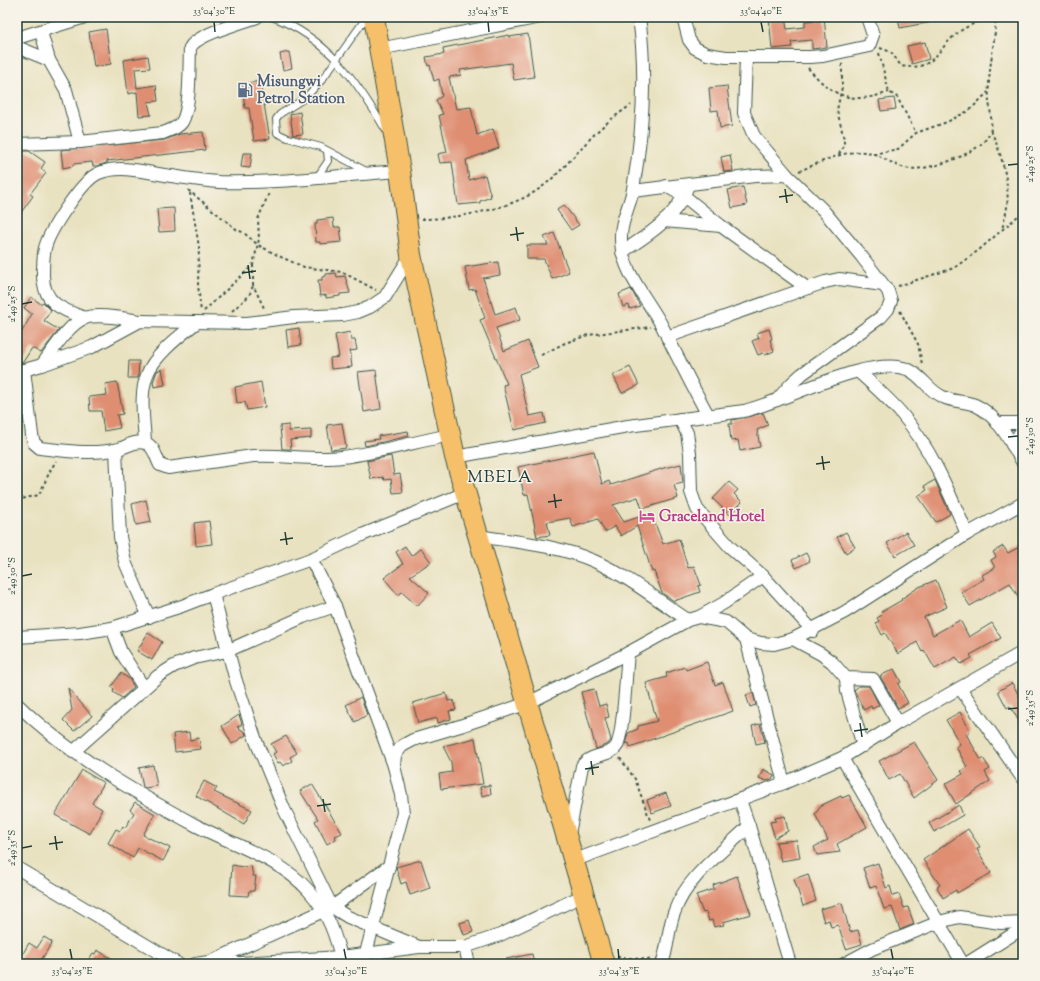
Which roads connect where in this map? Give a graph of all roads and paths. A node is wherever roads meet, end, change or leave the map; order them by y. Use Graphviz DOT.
graph roads {
  1 [pos="84,17"];
  2 [pos="257,17"];
  3 [pos="272,17"];
  4 [pos="541,17"];
  5 [pos="639,17"];
  6 [pos="683,17"];
  7 [pos="868,17"];
  8 [pos="993,17"];
  9 [pos="996,17"];
  10 [pos="369,20"];
  11 [pos="42,32"];
  12 [pos="17,38"];
  13 [pos="17,47"];
  14 [pos="379,49"];
  15 [pos="841,52"];
  16 [pos="799,57"];
  17 [pos="746,58"];
  18 [pos="337,59"];
  19 [pos="49,60"];
  20 [pos="889,92"];
  21 [pos="988,92"];
  22 [pos="839,95"];
  23 [pos="644,96"];
  24 [pos="991,131"];
  25 [pos="916,133"];
  26 [pos="80,142"];
  27 [pos="17,144"];
  28 [pos="396,148"];
  29 [pos="327,151"];
  30 [pos="873,154"];
  31 [pos="839,155"];
  32 [pos="400,171"];
  33 [pos="371,173"];
  34 [pos="788,175"];
  35 [pos="170,176"];
  36 [pos="317,177"];
  37 [pos="276,181"];
  38 [pos="688,184"];
  39 [pos="666,186"];
  40 [pos="633,191"];
  41 [pos="190,193"];
  42 [pos="684,196"];
  43 [pos="1023,214"];
  44 [pos="406,219"];
  45 [pos="664,221"];
  46 [pos="721,226"];
  47 [pos="1002,230"];
  48 [pos="258,245"];
  49 [pos="622,252"];
  50 [pos="411,255"];
  51 [pos="252,265"];
  52 [pos="254,286"];
  53 [pos="806,288"];
  54 [pos="887,292"];
  55 [pos="385,297"];
  56 [pos="85,318"];
  57 [pos="199,318"];
  58 [pos="140,321"];
  59 [pos="273,321"];
  60 [pos="218,323"];
  61 [pos="662,326"];
  62 [pos="667,337"];
  63 [pos="541,355"];
  64 [pos="42,365"];
  65 [pos="924,368"];
  66 [pos="20,371"];
  67 [pos="859,372"];
  68 [pos="777,400"];
  69 [pos="708,415"];
  70 [pos="680,419"];
  71 [pos="997,423"];
  72 [pos="1023,423"];
  73 [pos="1023,429"];
  74 [pos="450,435"];
  75 [pos="145,442"];
  76 [pos="1012,445"];
  77 [pos="116,450"];
  78 [pos="68,451"];
  79 [pos="455,457"];
  80 [pos="1023,463"];
  81 [pos="465,492"];
  82 [pos="17,500"];
  83 [pos="1023,503"];
  84 [pos="967,534"];
  85 [pos="478,536"];
  86 [pos="311,559"];
  87 [pos="764,576"];
  88 [pos="213,594"];
  89 [pos="334,606"];
  90 [pos="149,617"];
  91 [pos="694,618"];
  92 [pos="112,628"];
  93 [pos="813,630"];
  94 [pos="17,637"];
  95 [pos="746,639"];
  96 [pos="793,639"];
  97 [pos="227,651"];
  98 [pos="1023,652"];
  99 [pos="628,653"];
  100 [pos="846,678"];
  101 [pos="144,688"];
  102 [pos="960,688"];
  103 [pos="528,703"];
  104 [pos="17,704"];
  105 [pos="898,723"];
  106 [pos="863,746"];
  107 [pos="73,752"];
  108 [pos="604,753"];
  109 [pos="842,758"];
  110 [pos="394,766"];
  111 [pos="1023,779"];
  112 [pos="784,783"];
  113 [pos="740,800"];
  114 [pos="749,826"];
  115 [pos="655,832"];
  116 [pos="568,839"];
  117 [pos="575,860"];
  118 [pos="389,866"];
  119 [pos="17,868"];
  120 [pos="584,895"];
  121 [pos="929,905"];
  122 [pos="328,909"];
  123 [pos="959,917"];
  124 [pos="939,922"];
  125 [pos="1023,922"];
  126 [pos="371,928"];
  127 [pos="1023,928"];
  128 [pos="419,946"];
  129 [pos="465,947"];
  130 [pos="366,953"];
  131 [pos="342,960"];
  132 [pos="603,960"];
  133 [pos="320,961"];
  134 [pos="209,962"];
  135 [pos="662,962"];
  136 [pos="178,964"];
  137 [pos="195,964"];
  138 [pos="470,964"];
  139 [pos="696,964"];
  140 [pos="790,964"];
  141 [pos="844,964"];
  142 [pos="965,964"];
  1 -- 11 [label="street"];
  2 -- 26 [label="street"];
  3 -- 18 [label="lane"];
  4 -- 14 [label="street"];
  5 -- 23 [label="street"];
  6 -- 17 [label="street"];
  7 -- 15 [label="street"];
  8 -- 20 [label="path"];
  9 -- 21 [label="path"];
  10 -- 14 [label="highway"];
  10 -- 18 [label="lane"];
  11 -- 12 [label="street"];
  11 -- 19 [label="street"];
  13 -- 19 [label="street"];
  14 -- 28 [label="highway"];
  15 -- 16 [label="street"];
  15 -- 22 [label="path"];
  16 -- 17 [label="street"];
  16 -- 22 [label="path"];
  17 -- 34 [label="street"];
  18 -- 28 [label="lane"];
  18 -- 29 [label="lane"];
  19 -- 26 [label="street"];
  20 -- 22 [label="path"];
  20 -- 25 [label="path"];
  21 -- 24 [label="path"];
  21 -- 25 [label="path"];
  22 -- 31 [label="path"];
  23 -- 40 [label="street"];
  23 -- 44 [label="path"];
  24 -- 30 [label="path"];
  24 -- 47 [label="path"];
  25 -- 30 [label="path"];
  26 -- 27 [label="street"];
  28 -- 32 [label="highway"];
  29 -- 33 [label="lane"];
  29 -- 36 [label="lane"];
  30 -- 31 [label="path"];
  31 -- 34 [label="path"];
  32 -- 33 [label="street"];
  32 -- 44 [label="highway"];
  33 -- 36 [label="street"];
  34 -- 38 [label="street"];
  34 -- 54 [label="street"];
  35 -- 37 [label="street"];
  35 -- 41 [label="path"];
  35 -- 56 [label="street"];
  36 -- 37 [label="street"];
  37 -- 48 [label="path"];
  38 -- 39 [label="street"];
  38 -- 42 [label="street"];
  39 -- 40 [label="street"];
  39 -- 42 [label="street"];
  40 -- 49 [label="street"];
  41 -- 48 [label="path"];
  41 -- 57 [label="path"];
  42 -- 45 [label="street"];
  42 -- 46 [label="street"];
  43 -- 47 [label="path"];
  44 -- 50 [label="highway"];
  45 -- 46 [label="street"];
  45 -- 49 [label="street"];
  46 -- 53 [label="street"];
  47 -- 54 [label="path"];
  48 -- 51 [label="path"];
  48 -- 55 [label="path"];
  49 -- 61 [label="street"];
  50 -- 55 [label="street"];
  50 -- 74 [label="highway"];
  51 -- 52 [label="path"];
  51 -- 57 [label="path"];
  52 -- 59 [label="path"];
  52 -- 60 [label="path"];
  53 -- 54 [label="street"];
  53 -- 62 [label="street"];
  54 -- 65 [label="path"];
  54 -- 68 [label="street"];
  55 -- 59 [label="street"];
  56 -- 58 [label="street"];
  56 -- 64 [label="street"];
  57 -- 58 [label="street"];
  57 -- 60 [label="street"];
  57 -- 75 [label="street"];
  58 -- 64 [label="street"];
  59 -- 60 [label="street"];
  61 -- 62 [label="street"];
  61 -- 63 [label="path"];
  62 -- 69 [label="street"];
  64 -- 66 [label="street"];
  66 -- 78 [label="street"];
  67 -- 68 [label="street"];
  67 -- 71 [label="street"];
  67 -- 84 [label="street"];
  68 -- 69 [label="street"];
  69 -- 70 [label="street"];
  70 -- 79 [label="street"];
  70 -- 87 [label="street"];
  71 -- 72 [label="street"];
  71 -- 76 [label="street"];
  73 -- 76 [label="street"];
  74 -- 75 [label="street"];
  74 -- 79 [label="highway"];
  75 -- 77 [label="street"];
  76 -- 80 [label="street"];
  77 -- 78 [label="street"];
  77 -- 90 [label="street"];
  78 -- 82 [label="path"];
  79 -- 81 [label="highway"];
  81 -- 85 [label="highway"];
  81 -- 86 [label="street"];
  83 -- 84 [label="street"];
  84 -- 93 [label="street"];
  85 -- 91 [label="street"];
  85 -- 103 [label="highway"];
  86 -- 88 [label="street"];
  86 -- 89 [label="street"];
  87 -- 91 [label="street"];
  87 -- 93 [label="street"];
  88 -- 90 [label="street"];
  88 -- 97 [label="street"];
  89 -- 97 [label="street"];
  89 -- 110 [label="street"];
  90 -- 92 [label="street"];
  91 -- 95 [label="street"];
  91 -- 99 [label="street"];
  92 -- 94 [label="street"];
  92 -- 101 [label="street"];
  93 -- 96 [label="street"];
  95 -- 96 [label="street"];
  95 -- 112 [label="street"];
  96 -- 100 [label="street"];
  97 -- 101 [label="street"];
  97 -- 122 [label="street"];
  98 -- 102 [label="street"];
  99 -- 103 [label="street"];
  99 -- 108 [label="street"];
  100 -- 105 [label="street"];
  100 -- 106 [label="street"];
  101 -- 107 [label="street"];
  102 -- 105 [label="street"];
  102 -- 111 [label="street"];
  103 -- 110 [label="street"];
  103 -- 116 [label="highway"];
  104 -- 107 [label="street"];
  105 -- 106 [label="street"];
  106 -- 109 [label="street"];
  107 -- 122 [label="street"];
  108 -- 115 [label="path"];
  108 -- 116 [label="street"];
  109 -- 112 [label="street"];
  109 -- 121 [label="street"];
  110 -- 118 [label="street"];
  112 -- 113 [label="street"];
  113 -- 114 [label="street"];
  113 -- 115 [label="street"];
  114 -- 135 [label="street"];
  114 -- 140 [label="street"];
  115 -- 117 [label="street"];
  116 -- 117 [label="highway"];
  117 -- 120 [label="highway"];
  118 -- 122 [label="street"];
  118 -- 126 [label="street"];
  119 -- 136 [label="street"];
  120 -- 129 [label="street"];
  120 -- 132 [label="highway"];
  121 -- 123 [label="street"];
  121 -- 124 [label="street"];
  122 -- 126 [label="street"];
  122 -- 131 [label="street"];
  122 -- 134 [label="street"];
  123 -- 124 [label="street"];
  123 -- 125 [label="street"];
  124 -- 141 [label="street"];
  124 -- 142 [label="street"];
  126 -- 128 [label="street"];
  126 -- 130 [label="street"];
  127 -- 142 [label="street"];
  128 -- 129 [label="street"];
  128 -- 130 [label="street"];
  129 -- 138 [label="street"];
  130 -- 131 [label="street"];
  131 -- 133 [label="street"];
  132 -- 135 [label="path"];
  133 -- 134 [label="street"];
  134 -- 137 [label="street"];
  135 -- 139 [label="path"];
}
